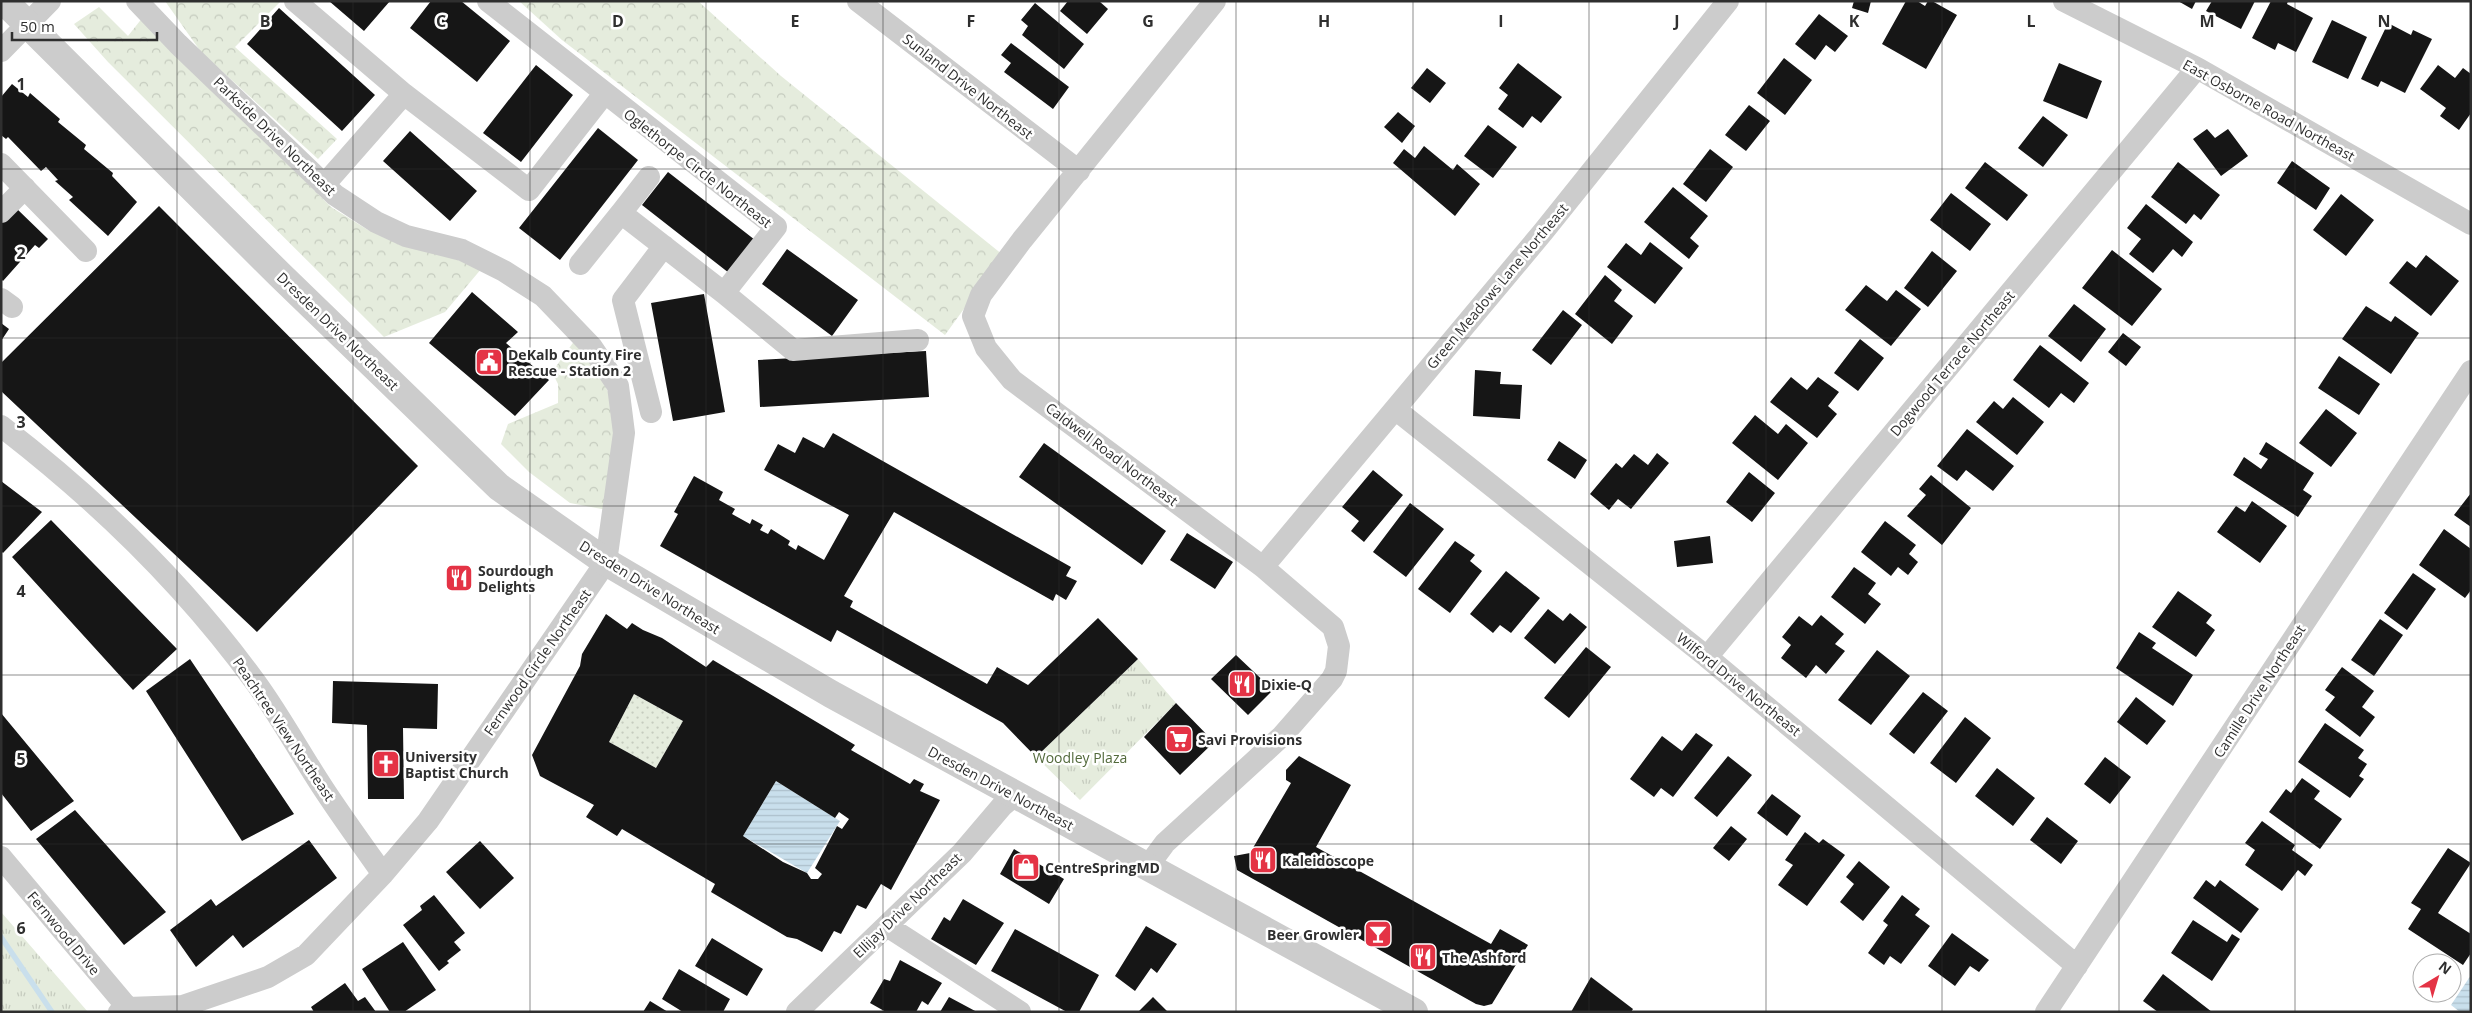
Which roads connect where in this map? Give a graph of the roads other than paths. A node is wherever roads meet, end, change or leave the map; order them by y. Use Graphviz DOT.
graph roads {
  1 [pos="4,1"];
  2 [pos="50,1"];
  3 [pos="137,1"];
  4 [pos="295,1"];
  5 [pos="488,1"];
  6 [pos="858,1"];
  7 [pos="1215,1"];
  8 [pos="1728,1"];
  9 [pos="2064,1"];
  10 [pos="28,25"];
  11 [pos="1,51"];
  12 [pos="2197,68"];
  13 [pos="404,94"];
  14 [pos="604,94"];
  15 [pos="1,164"];
  16 [pos="1079,171"];
  17 [pos="649,177"];
  18 [pos="324,184"];
  19 [pos="25,188"];
  20 [pos="1,212"];
  21 [pos="621,213"];
  22 [pos="2471,224"];
  23 [pos="664,246"];
  24 [pos="86,251"];
  25 [pos="580,264"];
  26 [pos="724,293"];
  27 [pos="918,340"];
  28 [pos="2471,371"];
  29 [pos="1395,409"];
  30 [pos="652,412"];
  31 [pos="1,426"];
  32 [pos="606,562"];
  33 [pos="1263,567"];
  34 [pos="1707,657"];
  35 [pos="1014,796"];
  36 [pos="1,857"];
  37 [pos="1148,866"];
  38 [pos="383,874"];
  39 [pos="887,926"];
  40 [pos="2078,966"];
  41 [pos="124,1010"];
  42 [pos="796,1012"];
  43 [pos="1020,1012"];
  44 [pos="1414,1012"];
  45 [pos="2046,1012"];
  1 -- 10 [label="street, Dresden Drive Northeast"];
  2 -- 10 [label="street"];
  3 -- 18 [label="street, Parkside Drive Northeast"];
  4 -- 13 [label="street"];
  5 -- 14 [label="street, Oglethorpe Circle Northeast"];
  6 -- 16 [label="street, Sunland Drive Northeast"];
  7 -- 16 [label="street, Caldwell Road Northeast"];
  8 -- 29 [label="street, Green Meadows Lane Northeast"];
  9 -- 12 [label="street, East Osborne Road Northeast"];
  10 -- 11 [label="street"];
  10 -- 32 [label="street, Dresden Drive Northeast"];
  12 -- 22 [label="street, East Osborne Road Northeast"];
  12 -- 34 [label="street, Dogwood Terrace Northeast"];
  13 -- 14 [label="street"];
  13 -- 18 [label="street"];
  14 -- 26 [label="street, Oglethorpe Circle Northeast"];
  15 -- 19 [label="street"];
  16 -- 33 [label="street, Caldwell Road Northeast"];
  17 -- 21 [label="street"];
  18 -- 32 [label="street, Parkside Drive Northeast"];
  19 -- 20 [label="street"];
  19 -- 24 [label="street"];
  21 -- 23 [label="street"];
  21 -- 25 [label="street"];
  23 -- 26 [label="street"];
  23 -- 30 [label="street"];
  26 -- 27 [label="street"];
  28 -- 40 [label="street, Camille Drive Northeast"];
  29 -- 33 [label="street, Green Meadows Lane Northeast"];
  29 -- 34 [label="street, Wilford Drive Northeast"];
  31 -- 38 [label="street, Peachtree View Northeast"];
  32 -- 35 [label="street, Dresden Drive Northeast"];
  32 -- 38 [label="street, Fernwood Circle Northeast"];
  33 -- 37 [label="street, Caldwell Road Northeast"];
  34 -- 40 [label="street, Wilford Drive Northeast"];
  35 -- 37 [label="street, Dresden Drive Northeast"];
  35 -- 39 [label="street, Ellijay Drive Northeast"];
  36 -- 41 [label="street, Fernwood Drive"];
  37 -- 44 [label="street, Dresden Drive Northeast"];
  38 -- 41 [label="street, Fernwood Circle Northeast"];
  39 -- 42 [label="street, Ellijay Drive Northeast"];
  39 -- 43 [label="street"];
  40 -- 45 [label="street, Camille Drive Northeast"];
}
